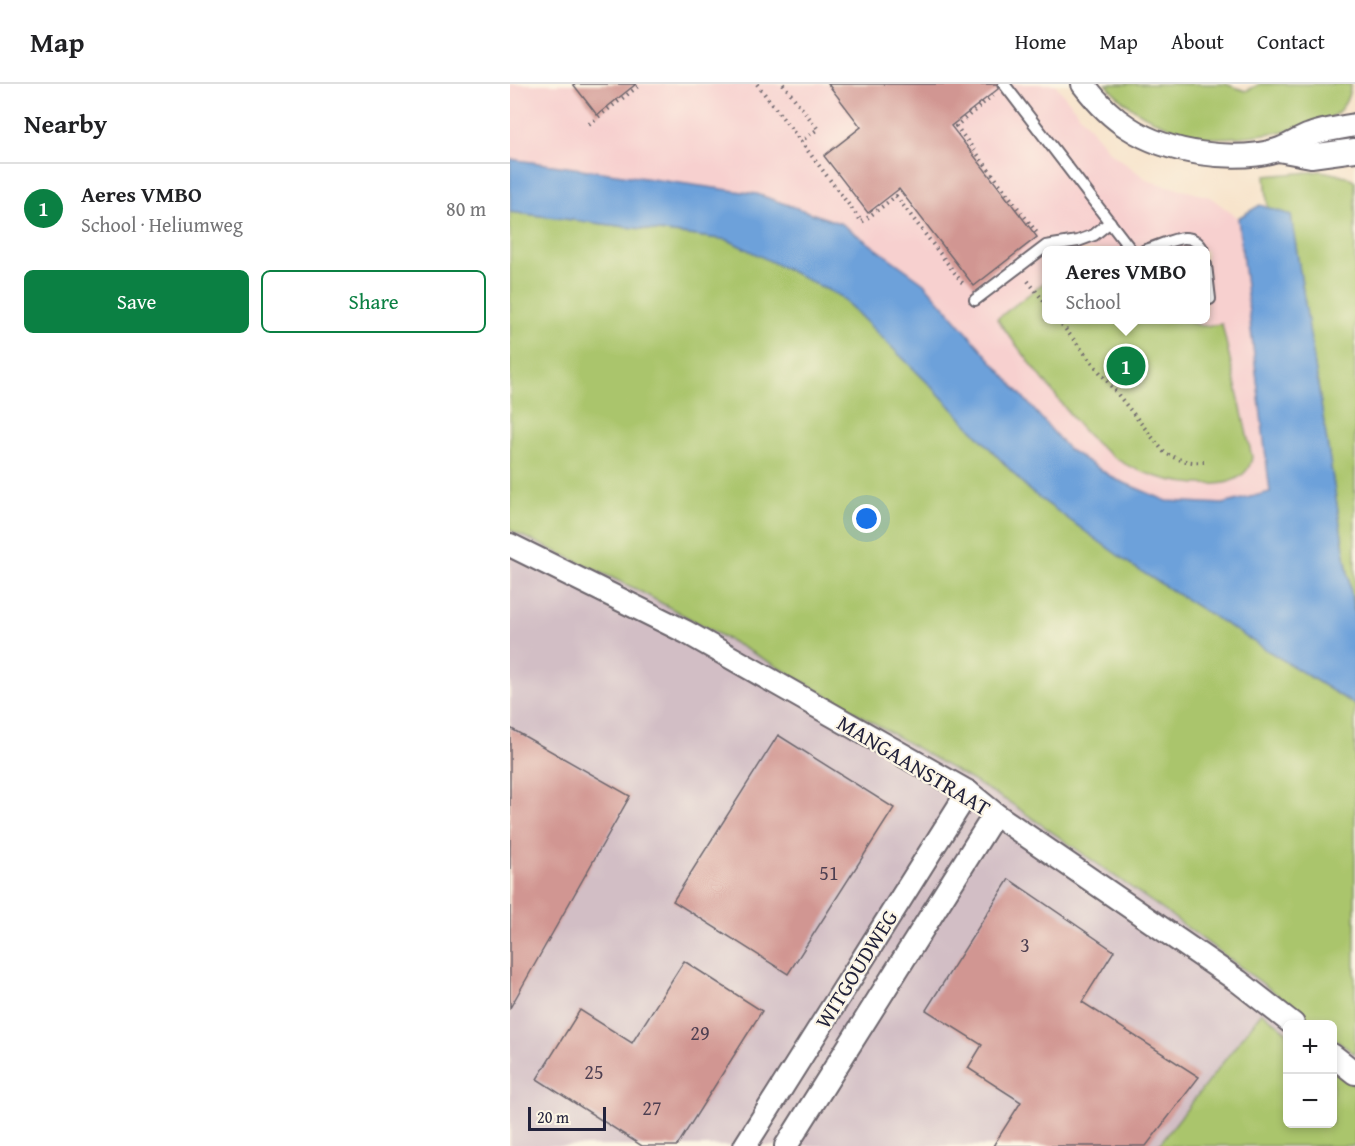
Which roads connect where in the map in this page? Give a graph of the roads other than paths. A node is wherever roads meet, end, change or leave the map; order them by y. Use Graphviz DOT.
graph roads {
  1 [pos="1083,84"];
  2 [pos="1005,85"];
  3 [pos="1355,125"];
  4 [pos="1278,150"];
  5 [pos="1355,150"];
  6 [pos="1110,222"];
  7 [pos="1046,246"];
  8 [pos="1128,246"];
  9 [pos="1155,246"];
  10 [pos="1200,246"];
  11 [pos="1042,249"];
  12 [pos="975,300"];
  13 [pos="510,545"];
  14 [pos="968,792"];
  15 [pos="995,814"];
  16 [pos="1288,1020"];
  17 [pos="1337,1059"];
  18 [pos="1355,1073"];
  19 [pos="745,1146"];
  20 [pos="786,1146"];
  1 -- 4 [label="street"];
  2 -- 6 [label="lane"];
  3 -- 4 [label="street"];
  4 -- 5 [label="street"];
  6 -- 7 [label="lane"];
  6 -- 8 [label="lane"];
  9 -- 10 [label="lane"];
  11 -- 12 [label="lane"];
  13 -- 14 [label="street, MANGAANSTRAAT"];
  14 -- 15 [label="street, MANGAANSTRAAT"];
  14 -- 19 [label="street, WITGOUDWEG"];
  15 -- 16 [label="street, MANGAANSTRAAT"];
  15 -- 20 [label="street, WITGOUDWEG"];
  17 -- 18 [label="street"];
}
